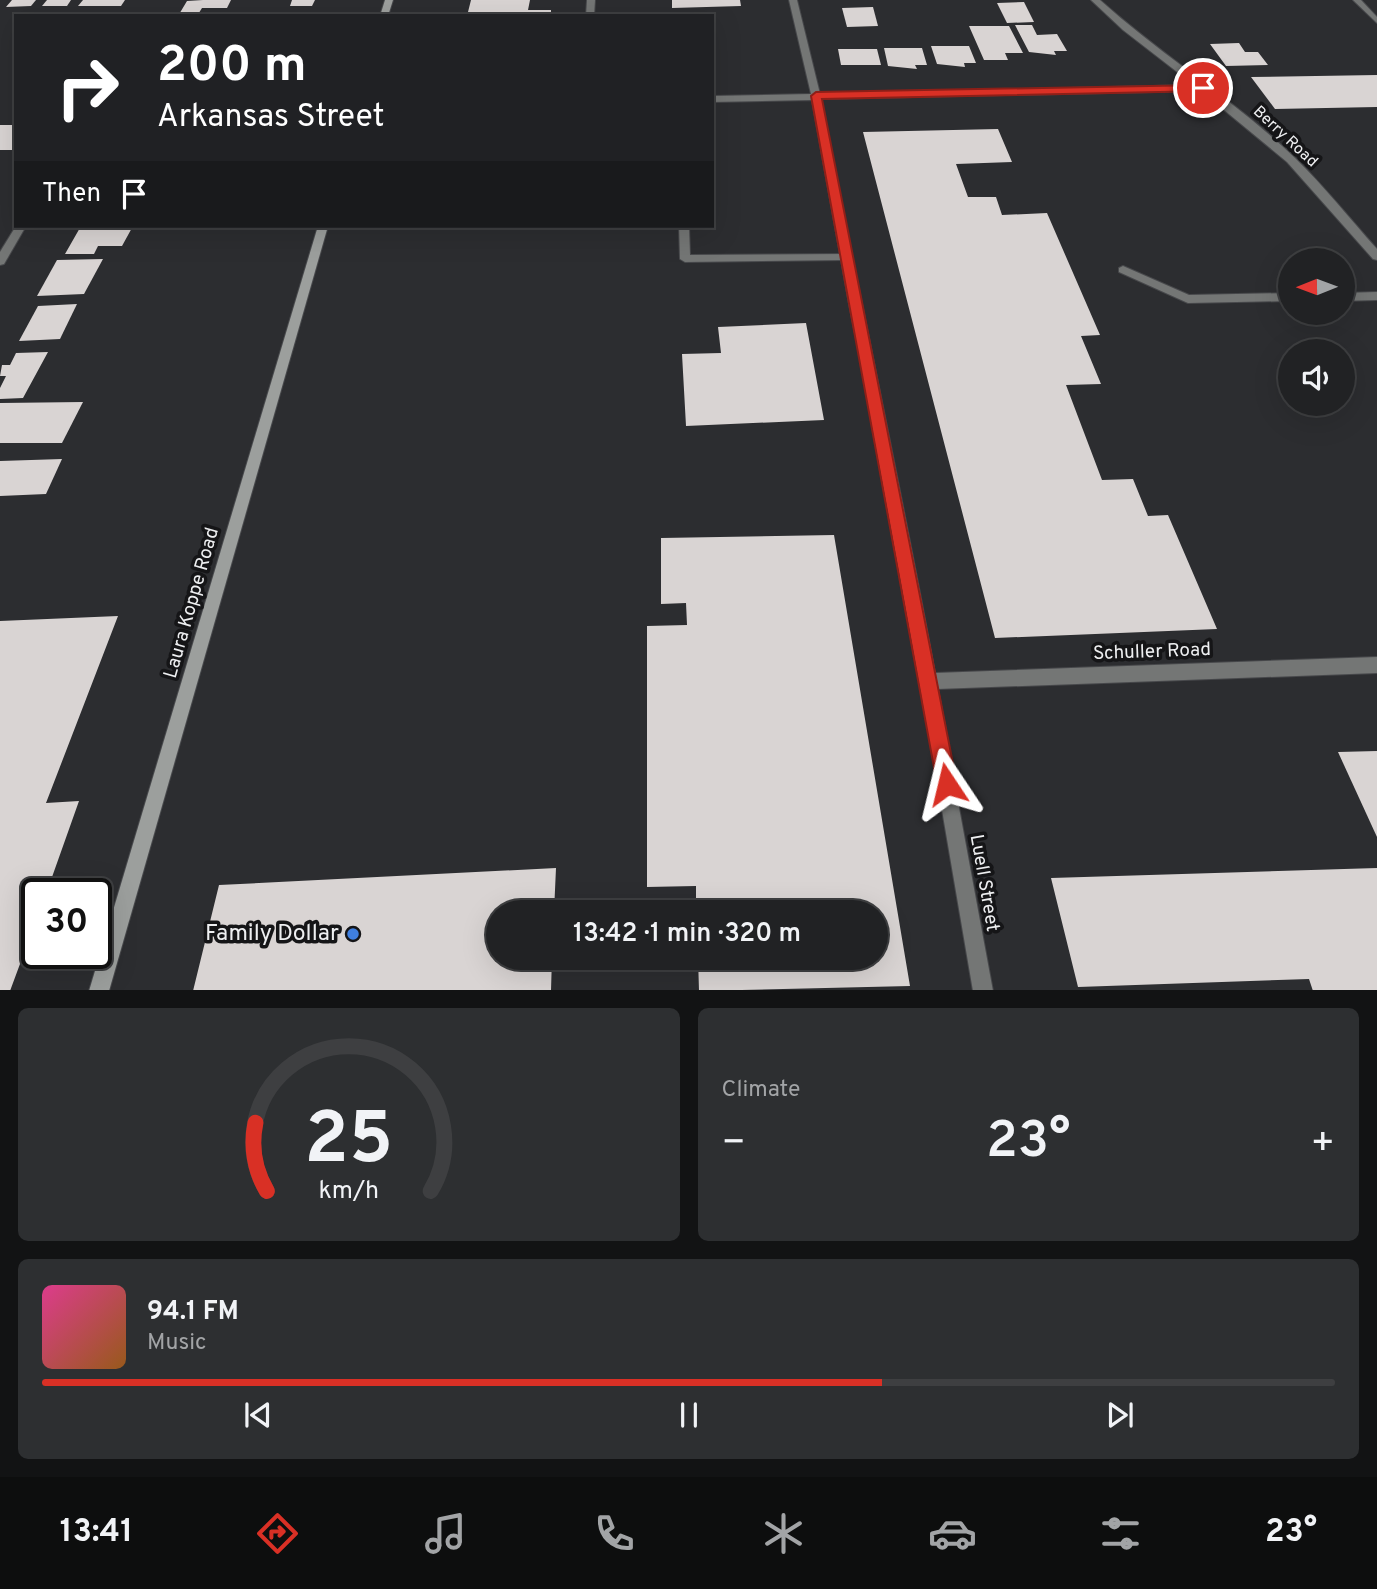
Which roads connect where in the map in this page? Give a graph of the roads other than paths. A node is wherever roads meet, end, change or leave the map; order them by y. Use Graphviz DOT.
graph roads {
  1 [pos="793,0"];
  2 [pos="1095,0"];
  3 [pos="1357,0"];
  4 [pos="1377,21"];
  5 [pos="1203,88"];
  6 [pos="816,96"];
  7 [pos="714,99"];
  8 [pos="20,228"];
  9 [pos="322,228"];
  10 [pos="684,228"];
  11 [pos="1377,256"];
  12 [pos="846,257"];
  13 [pos="0,261"];
  14 [pos="1123,270"];
  15 [pos="1377,296"];
  16 [pos="1355,297"];
  17 [pos="1278,298"];
  18 [pos="1377,665"];
  19 [pos="929,681"];
  20 [pos="99,990"];
  21 [pos="983,990"];
  1 -- 6 [label="street, Luell Street"];
  2 -- 5 [label="street, Berry Road"];
  3 -- 4 [label="lane"];
  5 -- 6 [label="street"];
  5 -- 11 [label="street, Berry Road"];
  6 -- 7 [label="street"];
  6 -- 12 [label="street, Luell Street"];
  8 -- 13 [label="street"];
  9 -- 20 [label="street, Laura Koppe Road"];
  10 -- 12 [label="lane"];
  12 -- 19 [label="street, Luell Street"];
  14 -- 17 [label="lane"];
  15 -- 16 [label="lane"];
  18 -- 19 [label="street, Schuller Road"];
  19 -- 21 [label="street, Luell Street"];
}
